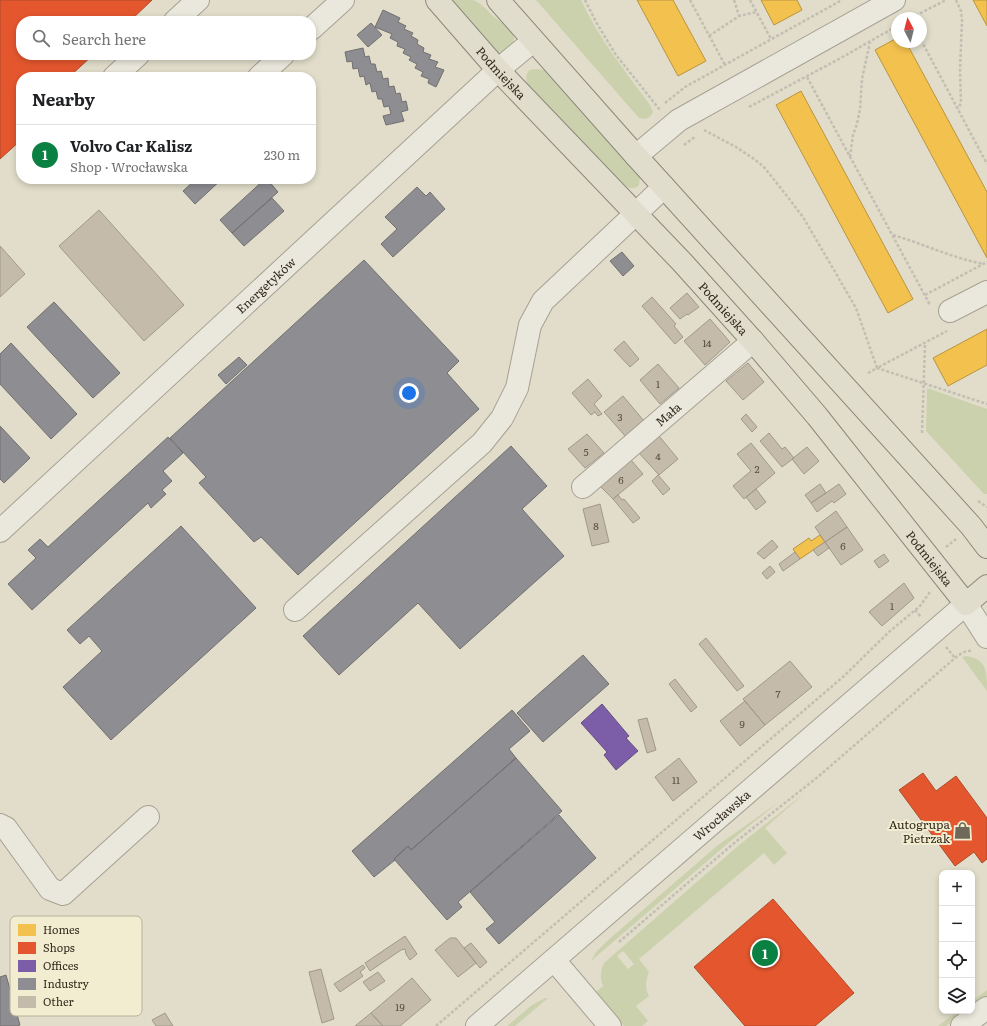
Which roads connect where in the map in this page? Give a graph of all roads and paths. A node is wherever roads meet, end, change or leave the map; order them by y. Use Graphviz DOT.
graph roads {
  1 [pos="198,0"];
  2 [pos="343,0"];
  3 [pos="437,0"];
  4 [pos="498,0"];
  5 [pos="585,0"];
  6 [pos="690,0"];
  7 [pos="734,0"];
  8 [pos="750,0"];
  9 [pos="842,0"];
  10 [pos="894,0"];
  11 [pos="946,0"];
  12 [pos="956,0"];
  13 [pos="756,12"];
  14 [pos="923,12"];
  15 [pos="180,16"];
  16 [pos="740,16"];
  17 [pos="316,24"];
  18 [pos="891,30"];
  19 [pos="709,36"];
  20 [pos="771,39"];
  21 [pos="533,41"];
  22 [pos="870,42"];
  23 [pos="925,48"];
  24 [pos="133,60"];
  25 [pos="278,60"];
  26 [pos="725,65"];
  27 [pos="498,70"];
  28 [pos="119,72"];
  29 [pos="264,72"];
  30 [pos="806,77"];
  31 [pos="658,109"];
  32 [pos="744,109"];
  33 [pos="958,109"];
  34 [pos="654,114"];
  35 [pos="682,118"];
  36 [pos="711,127"];
  37 [pos="706,130"];
  38 [pos="682,147"];
  39 [pos="636,156"];
  40 [pos="850,157"];
  41 [pos="987,164"];
  42 [pos="664,187"];
  43 [pos="635,213"];
  44 [pos="892,235"];
  45 [pos="985,263"];
  46 [pos="987,292"];
  47 [pos="925,295"];
  48 [pos="943,319"];
  49 [pos="945,333"];
  50 [pos="753,341"];
  51 [pos="925,343"];
  52 [pos="877,368"];
  53 [pos="868,373"];
  54 [pos="923,383"];
  55 [pos="987,404"];
  56 [pos="922,433"];
  57 [pos="583,487"];
  58 [pos="987,502"];
  59 [pos="983,504"];
  60 [pos="971,526"];
  61 [pos="0,531"];
  62 [pos="987,547"];
  63 [pos="931,559"];
  64 [pos="987,586"];
  65 [pos="930,589"];
  66 [pos="966,604"];
  67 [pos="295,610"];
  68 [pos="981,644"];
  69 [pos="148,817"];
  70 [pos="0,825"];
  71 [pos="619,942"];
  72 [pos="554,960"];
  73 [pos="987,1008"];
  74 [pos="436,1026"];
  75 [pos="477,1026"];
  76 [pos="610,1026"];
  77 [pos="962,1026"];
  1 -- 15 [label="street"];
  2 -- 17 [label="street"];
  3 -- 27 [label="main road, Podmiejska"];
  4 -- 21 [label="main road"];
  5 -- 31 [label="path"];
  6 -- 19 [label="path"];
  7 -- 16 [label="path"];
  8 -- 13 [label="path"];
  9 -- 20 [label="path"];
  10 -- 35 [label="street"];
  11 -- 14 [label="path"];
  12 -- 33 [label="path"];
  13 -- 16 [label="path"];
  13 -- 20 [label="path"];
  16 -- 19 [label="path"];
  18 -- 22 [label="path"];
  19 -- 26 [label="path"];
  20 -- 26 [label="path"];
  21 -- 27 [label="street, Energetyków"];
  21 -- 39 [label="main road"];
  22 -- 30 [label="path"];
  22 -- 40 [label="path"];
  23 -- 33 [label="path"];
  24 -- 28 [label="street"];
  25 -- 29 [label="street"];
  26 -- 31 [label="path"];
  27 -- 43 [label="main road, Podmiejska"];
  27 -- 61 [label="street, Energetyków"];
  30 -- 32 [label="path"];
  30 -- 40 [label="path"];
  31 -- 34 [label="path"];
  31 -- 35 [label="path"];
  33 -- 41 [label="path"];
  35 -- 37 [label="path"];
  35 -- 39 [label="street"];
  36 -- 37 [label="path"];
  37 -- 38 [label="path"];
  37 -- 52 [label="path"];
  39 -- 42 [label="main road"];
  40 -- 44 [label="path"];
  42 -- 43 [label="street"];
  42 -- 60 [label="main road"];
  43 -- 50 [label="main road, Podmiejska"];
  43 -- 67 [label="street"];
  44 -- 45 [label="path"];
  44 -- 47 [label="path"];
  45 -- 47 [label="path"];
  46 -- 48 [label="street"];
  47 -- 48 [label="path"];
  48 -- 49 [label="path"];
  48 -- 49 [label="path"];
  49 -- 51 [label="path"];
  50 -- 57 [label="street, Mała"];
  50 -- 63 [label="main road, Podmiejska"];
  51 -- 52 [label="path"];
  51 -- 54 [label="path"];
  52 -- 53 [label="path"];
  52 -- 54 [label="path"];
  54 -- 55 [label="path"];
  54 -- 56 [label="path"];
  58 -- 59 [label="path"];
  60 -- 62 [label="main road"];
  60 -- 63 [label="path"];
  63 -- 66 [label="main road, Podmiejska"];
  64 -- 66 [label="main road"];
  65 -- 74 [label="path"];
  66 -- 68 [label="street, Podmiejska"];
  66 -- 72 [label="street, Wrocławska"];
  68 -- 71 [label="path"];
  69 -- 70 [label="street"];
  72 -- 75 [label="street, Wrocławska"];
  72 -- 76 [label="street"];
  73 -- 77 [label="street"];
}
